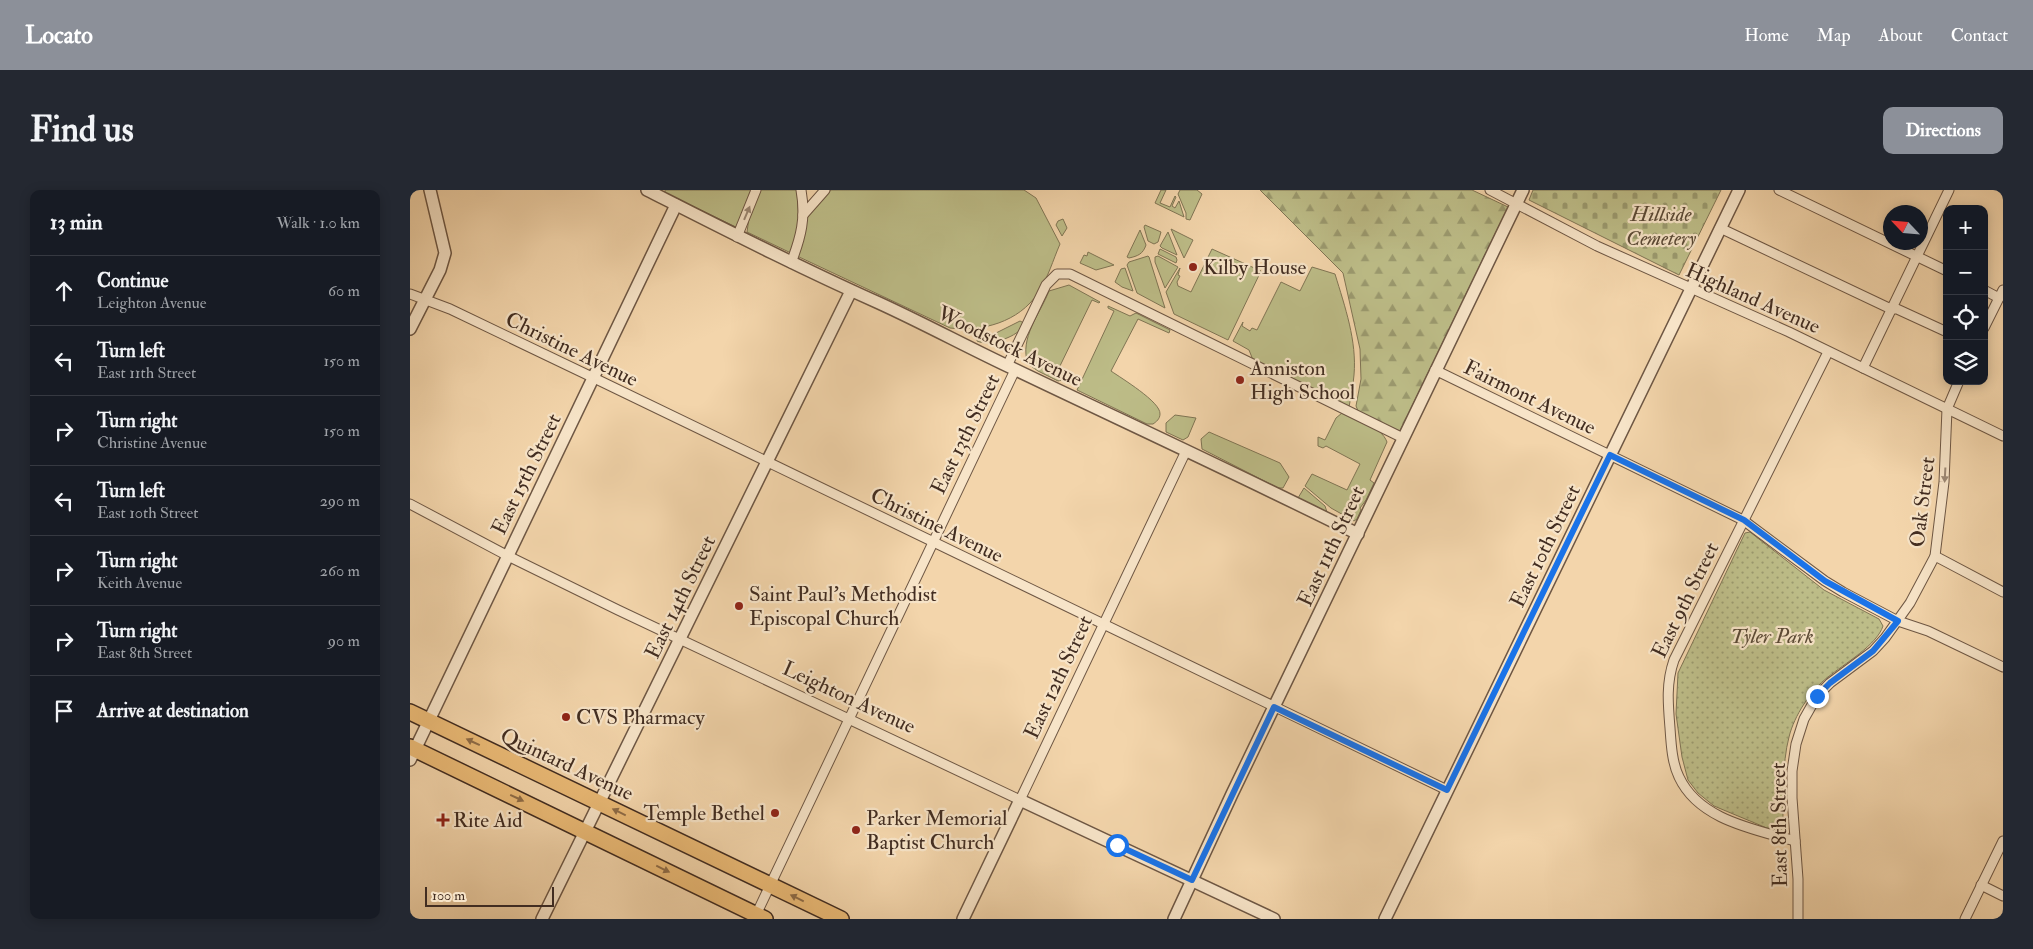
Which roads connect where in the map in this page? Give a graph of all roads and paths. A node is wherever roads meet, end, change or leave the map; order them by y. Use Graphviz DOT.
graph roads {
  1 [pos="430,190"];
  2 [pos="647,190"];
  3 [pos="756,190"];
  4 [pos="801,190"];
  5 [pos="825,190"];
  6 [pos="1490,190"];
  7 [pos="1523,190"];
  8 [pos="1739,190"];
  9 [pos="1779,190"];
  10 [pos="1949,190"];
  11 [pos="676,205"];
  12 [pos="1516,205"];
  13 [pos="803,215"];
  14 [pos="1720,228"];
  15 [pos="737,236"];
  16 [pos="1916,257"];
  17 [pos="791,263"];
  18 [pos="1943,269"];
  19 [pos="1691,289"];
  20 [pos="1988,291"];
  21 [pos="850,292"];
  22 [pos="410,294"];
  23 [pos="2001,294"];
  24 [pos="425,300"];
  25 [pos="1891,309"];
  26 [pos="1988,320"];
  27 [pos="410,329"];
  28 [pos="1943,330"];
  29 [pos="1828,352"];
  30 [pos="1011,368"];
  31 [pos="1863,368"];
  32 [pos="1435,370"];
  33 [pos="594,378"];
  34 [pos="1956,385"];
  35 [pos="1947,409"];
  36 [pos="2003,436"];
  37 [pos="1403,438"];
  38 [pos="1186,451"];
  39 [pos="1610,455"];
  40 [pos="767,462"];
  41 [pos="410,504"];
  42 [pos="1744,520"];
  43 [pos="1358,534"];
  44 [pos="933,542"];
  45 [pos="508,556"];
  46 [pos="1935,556"];
  47 [pos="2003,592"];
  48 [pos="1898,621"];
  49 [pos="1104,625"];
  50 [pos="680,639"];
  51 [pos="2002,664"];
  52 [pos="1274,707"];
  53 [pos="410,712"];
  54 [pos="850,718"];
  55 [pos="429,721"];
  56 [pos="412,752"];
  57 [pos="1447,790"];
  58 [pos="1020,800"];
  59 [pos="600,802"];
  60 [pos="585,831"];
  61 [pos="1795,841"];
  62 [pos="2003,841"];
  63 [pos="1192,880"];
  64 [pos="770,884"];
  65 [pos="1981,885"];
  66 [pos="2003,896"];
  67 [pos="758,917"];
  68 [pos="542,919"];
  69 [pos="841,919"];
  70 [pos="963,919"];
  71 [pos="1174,919"];
  72 [pos="1274,919"];
  73 [pos="1385,919"];
  74 [pos="1798,919"];
  75 [pos="1965,919"];
  1 -- 24 [label="street"];
  2 -- 11 [label="street, Woodstock Avenue"];
  15 -- 3 [label="street, one-way"];
  4 -- 13 [label="street"];
  5 -- 13 [label="street"];
  6 -- 12 [label="street, Highland Avenue"];
  7 -- 12 [label="street, East 11th Street"];
  8 -- 14 [label="street, East 10th Street"];
  9 -- 16 [label="street"];
  10 -- 16 [label="street"];
  11 -- 15 [label="street, Woodstock Avenue"];
  11 -- 33 [label="street, East 15th Street"];
  12 -- 19 [label="street, Highland Avenue"];
  12 -- 32 [label="street, East 11th Street"];
  13 -- 17 [label="street"];
  14 -- 19 [label="street, East 10th Street"];
  14 -- 25 [label="street"];
  15 -- 17 [label="street, Woodstock Avenue"];
  16 -- 18 [label="street"];
  16 -- 25 [label="street"];
  17 -- 21 [label="street, Woodstock Avenue"];
  19 -- 29 [label="street, Highland Avenue"];
  19 -- 39 [label="street, East 10th Street"];
  20 -- 23 [label="street"];
  21 -- 30 [label="street, Woodstock Avenue"];
  21 -- 40 [label="street, East 14th Street"];
  22 -- 24 [label="street, Christine Avenue"];
  23 -- 26 [label="street"];
  24 -- 27 [label="street"];
  24 -- 33 [label="street, Christine Avenue"];
  25 -- 28 [label="street"];
  25 -- 31 [label="street"];
  29 -- 31 [label="street, Highland Avenue"];
  29 -- 42 [label="street, East 9th Street"];
  30 -- 37 [label="street, East 13th Street"];
  30 -- 38 [label="street, Woodstock Avenue"];
  30 -- 44 [label="street, East 13th Street"];
  31 -- 35 [label="street, Highland Avenue"];
  32 -- 37 [label="street, East 11th Street"];
  32 -- 39 [label="street, Fairmont Avenue"];
  33 -- 40 [label="street, Christine Avenue"];
  33 -- 45 [label="street, East 15th Street"];
  34 -- 35 [label="street, Oak Street"];
  35 -- 36 [label="street, Highland Avenue"];
  35 -- 46 [label="street, Oak Street, one-way"];
  37 -- 43 [label="street, East 11th Street"];
  38 -- 43 [label="street, Woodstock Avenue"];
  38 -- 49 [label="street, East 12th Street"];
  39 -- 42 [label="street, Fairmont Avenue"];
  39 -- 57 [label="street, East 10th Street"];
  40 -- 44 [label="street, Christine Avenue"];
  40 -- 50 [label="street, East 14th Street"];
  41 -- 45 [label="street, Leighton Avenue"];
  42 -- 48 [label="street, Fairmont Avenue"];
  42 -- 61 [label="street, East 9th Street"];
  43 -- 52 [label="street, East 11th Street"];
  44 -- 49 [label="street, Christine Avenue"];
  44 -- 54 [label="street, East 13th Street"];
  45 -- 50 [label="street, Leighton Avenue"];
  45 -- 55 [label="street, East 15th Street"];
  46 -- 47 [label="street"];
  46 -- 48 [label="street, Oak Street"];
  48 -- 51 [label="street, Fairmont Avenue"];
  48 -- 61 [label="street, East 8th Street"];
  49 -- 52 [label="street, Christine Avenue"];
  49 -- 58 [label="street, East 12th Street"];
  50 -- 54 [label="street, Leighton Avenue"];
  50 -- 59 [label="street, East 14th Street"];
  52 -- 57 [label="street, Christine Avenue"];
  52 -- 63 [label="street, East 11th Street"];
  53 -- 55 [label="highway, Quintard Avenue"];
  54 -- 58 [label="street, Leighton Avenue"];
  54 -- 64 [label="street, East 13th Street"];
  55 -- 56 [label="street, East 15th Street"];
  59 -- 55 [label="highway, Quintard Avenue, one-way"];
  56 -- 60 [label="highway, one-way"];
  57 -- 73 [label="street, East 10th Street"];
  58 -- 63 [label="street, Leighton Avenue"];
  58 -- 70 [label="street, East 12th Street"];
  59 -- 60 [label="street, East 14th Street"];
  64 -- 59 [label="highway, Quintard Avenue, one-way"];
  60 -- 67 [label="highway, one-way"];
  60 -- 68 [label="street, East 14th Street"];
  61 -- 74 [label="street, East 8th Street"];
  62 -- 65 [label="street"];
  63 -- 71 [label="street, East 11th Street"];
  63 -- 72 [label="street, Leighton Avenue"];
  64 -- 67 [label="street, East 13th Street"];
  69 -- 64 [label="highway, Quintard Avenue, one-way"];
  65 -- 66 [label="street"];
  65 -- 75 [label="street"];
}
